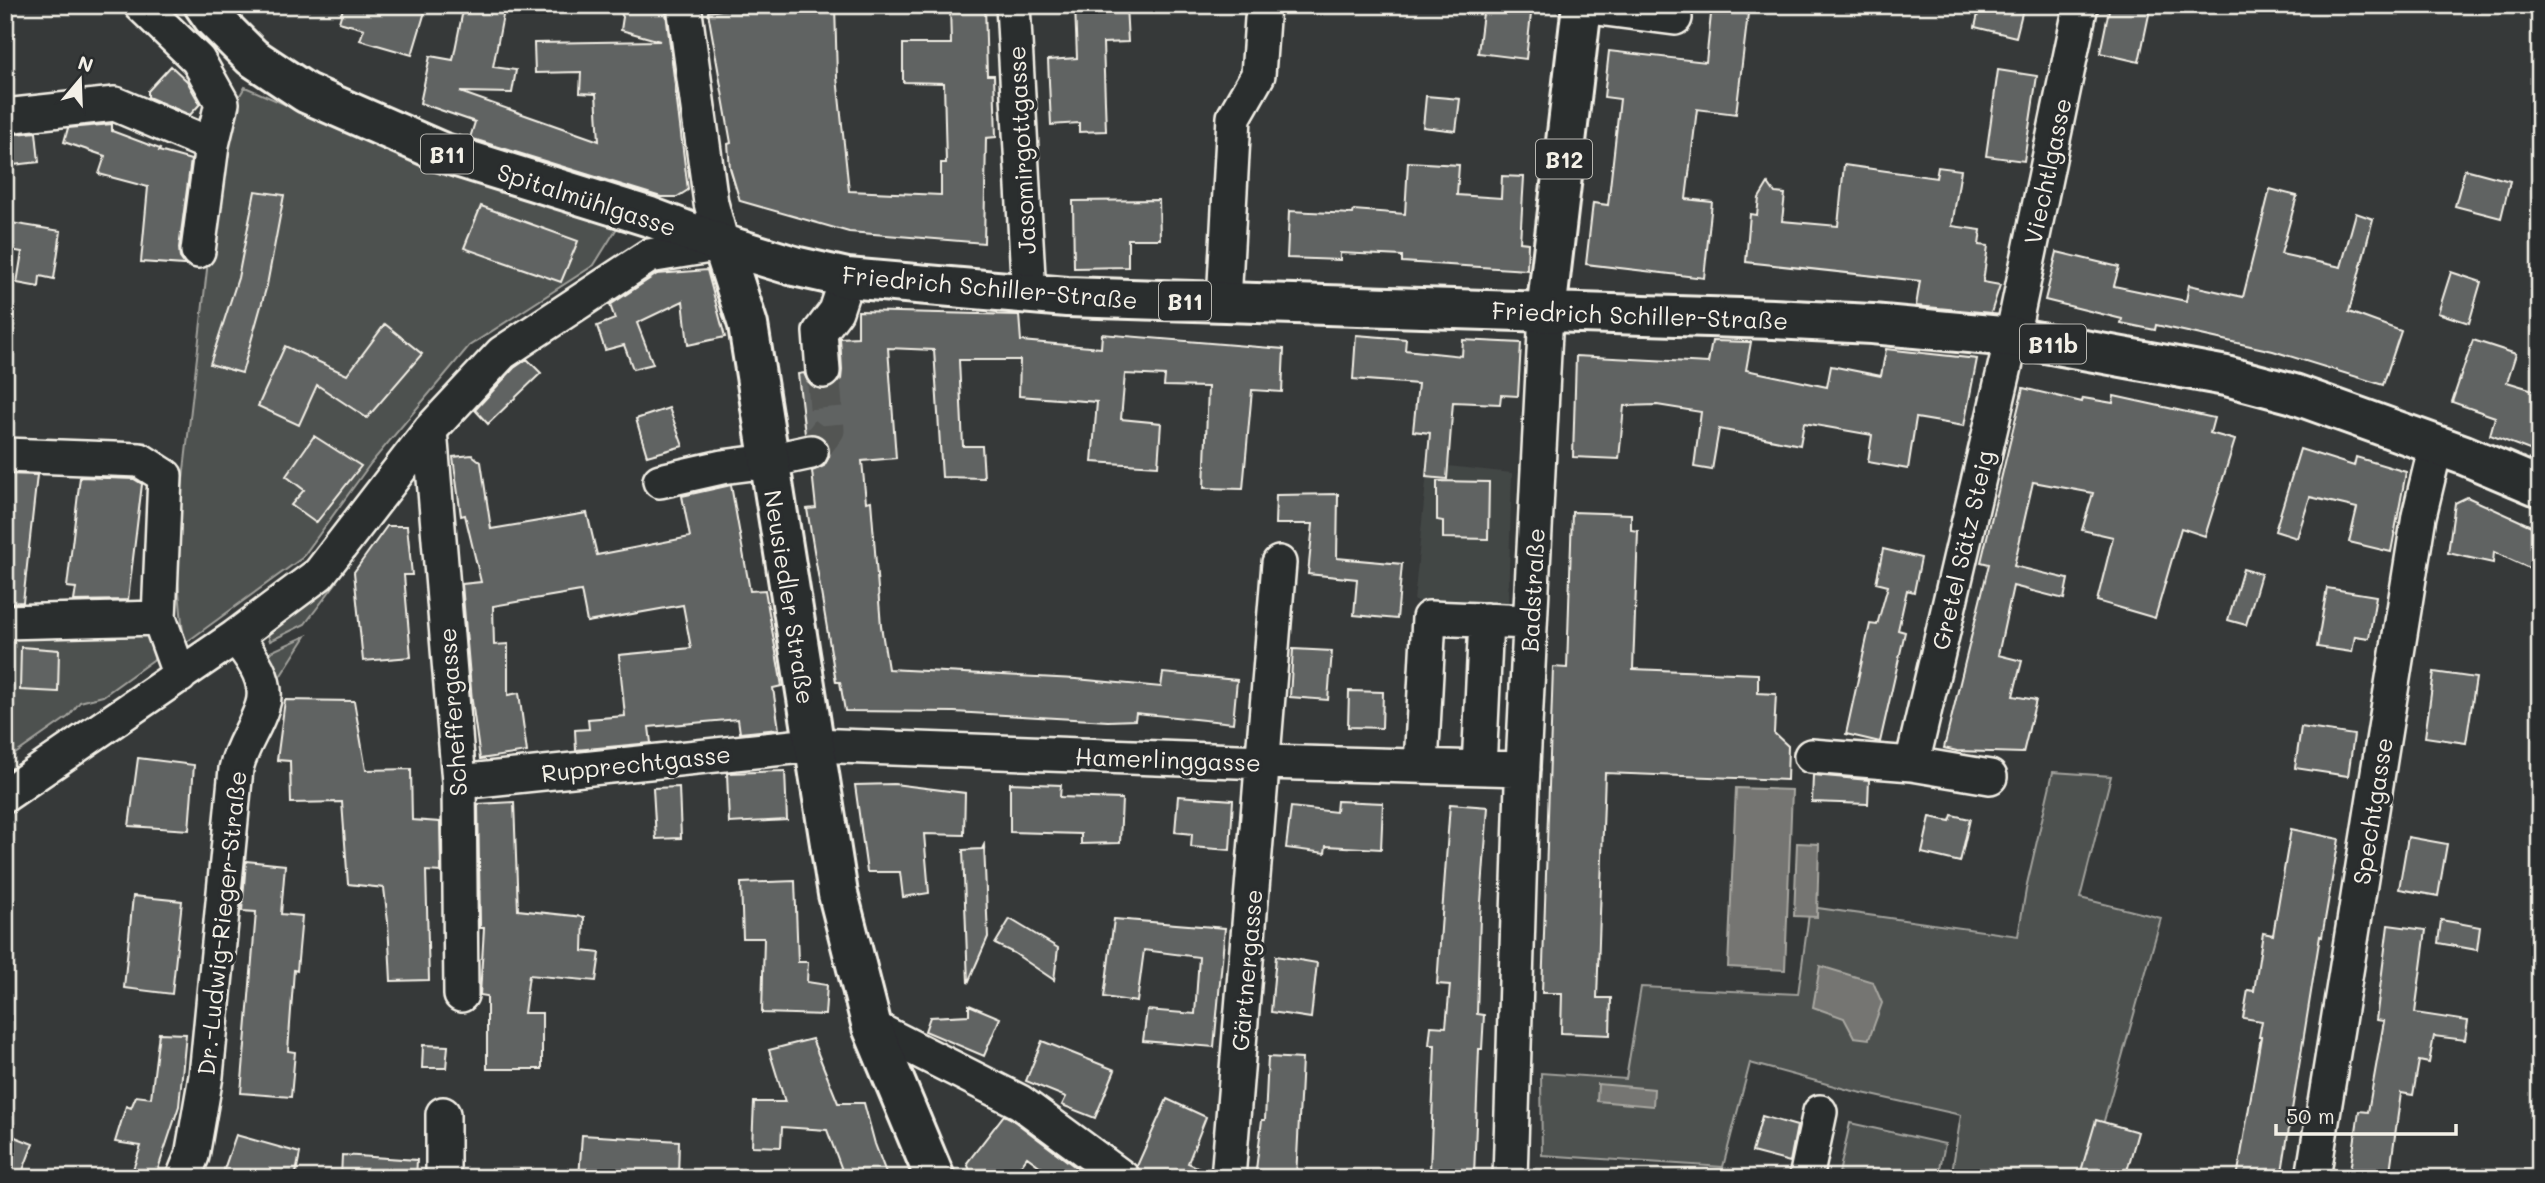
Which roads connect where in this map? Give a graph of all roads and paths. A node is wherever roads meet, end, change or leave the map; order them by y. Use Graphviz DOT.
graph roads {
  1 [pos="141,5"];
  2 [pos="204,5"];
  3 [pos="684,5"];
  4 [pos="1013,5"];
  5 [pos="1263,5"];
  6 [pos="2081,5"];
  7 [pos="1582,6"];
  8 [pos="1675,18"];
  9 [pos="5,116"];
  10 [pos="212,145"];
  11 [pos="722,244"];
  12 [pos="198,251"];
  13 [pos="842,294"];
  14 [pos="1029,295"];
  15 [pos="1224,302"];
  16 [pos="1545,313"];
  17 [pos="2012,337"];
  18 [pos="823,371"];
  19 [pos="430,430"];
  20 [pos="2436,445"];
  21 [pos="811,452"];
  22 [pos="5,455"];
  23 [pos="769,461"];
  24 [pos="660,481"];
  25 [pos="2540,487"];
  26 [pos="1279,563"];
  27 [pos="159,618"];
  28 [pos="1486,620"];
  29 [pos="5,622"];
  30 [pos="1530,622"];
  31 [pos="235,637"];
  32 [pos="180,676"];
  33 [pos="812,745"];
  34 [pos="1811,757"];
  35 [pos="1264,762"];
  36 [pos="1912,764"];
  37 [pos="1421,765"];
  38 [pos="1479,768"];
  39 [pos="1523,769"];
  40 [pos="1990,777"];
  41 [pos="459,782"];
  42 [pos="5,795"];
  43 [pos="461,995"];
  44 [pos="872,1027"];
  45 [pos="1820,1112"];
  46 [pos="443,1114"];
  47 [pos="183,1178"];
  48 [pos="443,1178"];
  49 [pos="935,1178"];
  50 [pos="1123,1178"];
  51 [pos="1228,1178"];
  52 [pos="1510,1178"];
  53 [pos="1806,1178"];
  54 [pos="2313,1178"];
  1 -- 10 [label="street"];
  2 -- 11 [label="main road, Spitalmühlgasse / B11"];
  3 -- 11 [label="street, Neusiedler Straße"];
  4 -- 14 [label="street, Jasomirgottgasse"];
  5 -- 15 [label="street"];
  6 -- 17 [label="street, Viechtlgasse"];
  7 -- 8 [label="street"];
  7 -- 16 [label="main road, Badstraße / B12"];
  9 -- 10 [label="street"];
  10 -- 12 [label="street"];
  11 -- 13 [label="main road, Friedrich Schiller-Straße / B11"];
  11 -- 19 [label="street"];
  11 -- 23 [label="main road, Neusiedler Straße"];
  13 -- 14 [label="main road, Friedrich Schiller-Straße / B11"];
  13 -- 18 [label="street"];
  14 -- 15 [label="main road, Friedrich Schiller-Straße / B11"];
  15 -- 16 [label="main road, Friedrich Schiller-Straße / B11"];
  16 -- 17 [label="main road, Friedrich Schiller-Straße / B11b"];
  16 -- 30 [label="street, Badstraße"];
  17 -- 20 [label="main road, Friedrich Schiller-Straße / B11b"];
  17 -- 36 [label="street, Gretel Sätz Steig"];
  19 -- 31 [label="street"];
  19 -- 41 [label="street, Scheffergasse"];
  20 -- 25 [label="main road, Friedrich Schiller-Straße / B11b"];
  20 -- 54 [label="street, Spechtgasse"];
  21 -- 23 [label="street"];
  22 -- 27 [label="street"];
  23 -- 24 [label="street"];
  23 -- 33 [label="main road, Neusiedler Straße"];
  26 -- 35 [label="street, Gärtnergasse"];
  27 -- 29 [label="street"];
  27 -- 32 [label="street"];
  28 -- 30 [label="street"];
  28 -- 37 [label="street"];
  28 -- 38 [label="street"];
  30 -- 39 [label="street, Badstraße"];
  31 -- 32 [label="street"];
  31 -- 47 [label="street, Dr.-Ludwig-Rieger-Straße"];
  32 -- 42 [label="street"];
  33 -- 35 [label="street, Hamerlinggasse"];
  33 -- 41 [label="street, Rupprechtgasse"];
  33 -- 44 [label="main road, Neusiedler Straße"];
  34 -- 36 [label="street"];
  35 -- 37 [label="street, Hamerlinggasse"];
  35 -- 51 [label="street, Gärtnergasse"];
  36 -- 40 [label="street"];
  37 -- 38 [label="street, Hamerlinggasse"];
  38 -- 39 [label="street, Hamerlinggasse"];
  39 -- 52 [label="street, Badstraße"];
  41 -- 43 [label="street, Scheffergasse"];
  44 -- 49 [label="main road, Neusiedler Straße"];
  44 -- 50 [label="street"];
  45 -- 53 [label="street"];
  46 -- 48 [label="street"];
}
